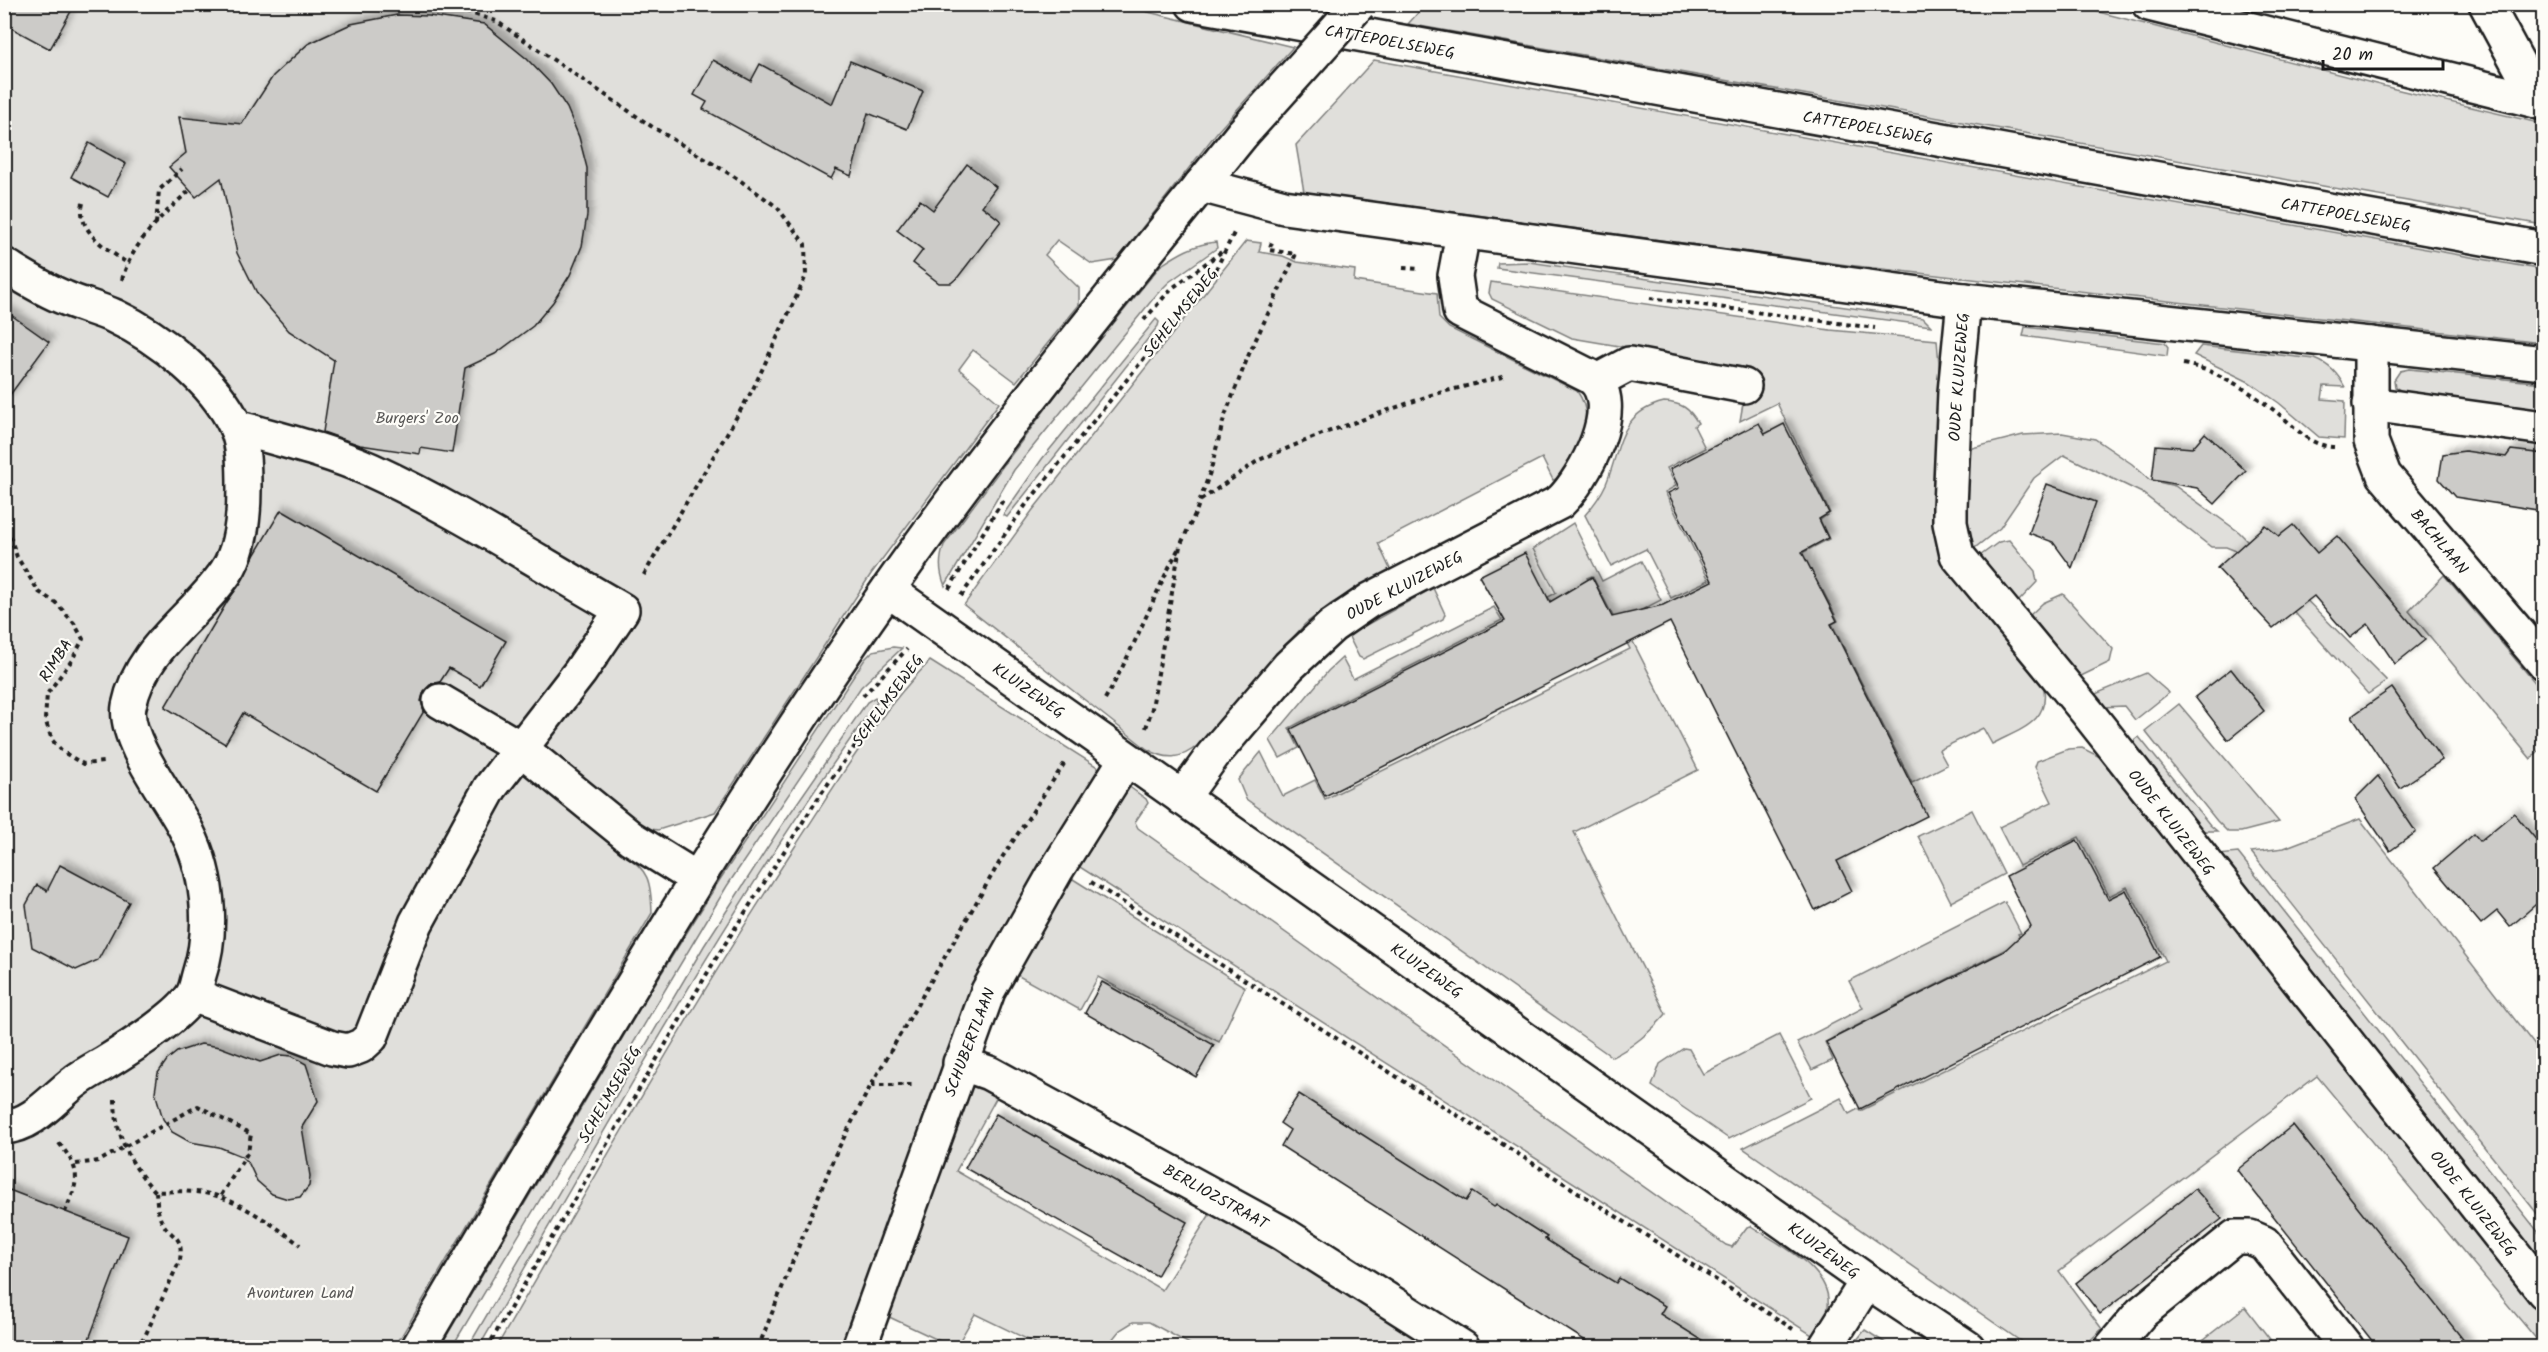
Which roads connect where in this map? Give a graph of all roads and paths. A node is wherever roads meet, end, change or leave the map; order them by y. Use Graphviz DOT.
graph roads {
  1 [pos="440,4"];
  2 [pos="1193,4"];
  3 [pos="1359,4"];
  4 [pos="2149,4"];
  5 [pos="2486,4"];
  6 [pos="2541,102"];
  7 [pos="182,169"];
  8 [pos="1201,184"];
  9 [pos="190,190"];
  10 [pos="83,203"];
  11 [pos="156,224"];
  12 [pos="1463,233"];
  13 [pos="2544,249"];
  14 [pos="1296,254"];
  15 [pos="127,263"];
  16 [pos="4,265"];
  17 [pos="1403,268"];
  18 [pos="1456,272"];
  19 [pos="1638,296"];
  20 [pos="1964,300"];
  21 [pos="114,316"];
  22 [pos="1138,327"];
  23 [pos="1876,329"];
  24 [pos="2370,344"];
  25 [pos="1547,356"];
  26 [pos="2179,363"];
  27 [pos="2544,363"];
  28 [pos="1597,381"];
  29 [pos="1744,386"];
  30 [pos="2370,404"];
  31 [pos="236,427"];
  32 [pos="2544,428"];
  33 [pos="2373,449"];
  34 [pos="1008,491"];
  35 [pos="1200,501"];
  36 [pos="4,519"];
  37 [pos="1180,546"];
  38 [pos="888,590"];
  39 [pos="622,610"];
  40 [pos="934,624"];
  41 [pos="2544,663"];
  42 [pos="440,701"];
  43 [pos="859,701"];
  44 [pos="1085,729"];
  45 [pos="520,748"];
  46 [pos="143,757"];
  47 [pos="1126,759"];
  48 [pos="1182,798"];
  49 [pos="1061,862"];
  50 [pos="697,879"];
  51 [pos="193,995"];
  52 [pos="120,1054"];
  53 [pos="960,1063"];
  54 [pos="871,1084"];
  55 [pos="949,1093"];
  56 [pos="37,1114"];
  57 [pos="4,1127"];
  58 [pos="126,1148"];
  59 [pos="76,1164"];
  60 [pos="156,1192"];
  61 [pos="220,1197"];
  62 [pos="65,1212"];
  63 [pos="300,1245"];
  64 [pos="1867,1281"];
  65 [pos="2544,1292"];
  66 [pos="1813,1341"];
  67 [pos="135,1347"];
  68 [pos="418,1347"];
  69 [pos="487,1347"];
  70 [pos="758,1347"];
  71 [pos="859,1347"];
  72 [pos="1463,1347"];
  73 [pos="1968,1347"];
  74 [pos="2110,1347"];
  75 [pos="2347,1347"];
  1 -- 39 [label="path"];
  2 -- 13 [label="street, CATTEPOELSEWEG"];
  3 -- 8 [label="street, bridge"];
  4 -- 6 [label="street"];
  5 -- 6 [label="street"];
  7 -- 11 [label="path"];
  8 -- 12 [label="street"];
  8 -- 38 [label="street"];
  9 -- 11 [label="path"];
  10 -- 15 [label="path"];
  11 -- 15 [label="path"];
  12 -- 18 [label="street"];
  12 -- 20 [label="street"];
  14 -- 35 [label="path"];
  15 -- 21 [label="path"];
  16 -- 21 [label="street"];
  17 -- 18 [label="path"];
  18 -- 25 [label="street"];
  19 -- 23 [label="path"];
  20 -- 24 [label="street"];
  20 -- 65 [label="street, OUDE KLUIZEWEG"];
  21 -- 31 [label="street"];
  22 -- 40 [label="path, SCHELMSEWEG"];
  24 -- 27 [label="street"];
  24 -- 30 [label="street"];
  25 -- 28 [label="street"];
  25 -- 35 [label="path"];
  26 -- 33 [label="path"];
  28 -- 29 [label="street"];
  28 -- 48 [label="street, OUDE KLUIZEWEG"];
  30 -- 32 [label="street"];
  30 -- 33 [label="street, BACHLAAN"];
  31 -- 39 [label="street"];
  31 -- 46 [label="street"];
  33 -- 41 [label="street, BACHLAAN"];
  34 -- 40 [label="path, SCHELMSEWEG"];
  35 -- 37 [label="path"];
  36 -- 46 [label="path, RIMBA"];
  37 -- 44 [label="path"];
  37 -- 47 [label="path"];
  38 -- 40 [label="street, KLUIZEWEG"];
  38 -- 50 [label="street"];
  39 -- 45 [label="street"];
  40 -- 43 [label="path, SCHELMSEWEG"];
  40 -- 44 [label="street, KLUIZEWEG"];
  40 -- 69 [label="path, SCHELMSEWEG"];
  42 -- 45 [label="street"];
  44 -- 47 [label="street, KLUIZEWEG"];
  44 -- 54 [label="path"];
  45 -- 50 [label="street"];
  45 -- 51 [label="street"];
  46 -- 51 [label="street"];
  47 -- 48 [label="street, KLUIZEWEG"];
  47 -- 49 [label="street, SCHUBERTLAAN"];
  48 -- 64 [label="street, KLUIZEWEG"];
  49 -- 53 [label="street, SCHUBERTLAAN"];
  49 -- 66 [label="path"];
  50 -- 68 [label="street"];
  51 -- 52 [label="street"];
  52 -- 56 [label="street"];
  52 -- 58 [label="path"];
  53 -- 55 [label="street, SCHUBERTLAAN"];
  53 -- 72 [label="street, BERLIOZSTRAAT"];
  54 -- 55 [label="path"];
  54 -- 70 [label="path"];
  55 -- 71 [label="street, SCHUBERTLAAN"];
  56 -- 57 [label="street"];
  56 -- 59 [label="path"];
  58 -- 59 [label="path"];
  58 -- 60 [label="path"];
  58 -- 61 [label="path"];
  59 -- 62 [label="path"];
  60 -- 61 [label="path"];
  60 -- 67 [label="path"];
  61 -- 63 [label="path"];
  64 -- 66 [label="street"];
  64 -- 73 [label="street, KLUIZEWEG"];
  74 -- 75 [label="street"];
}
